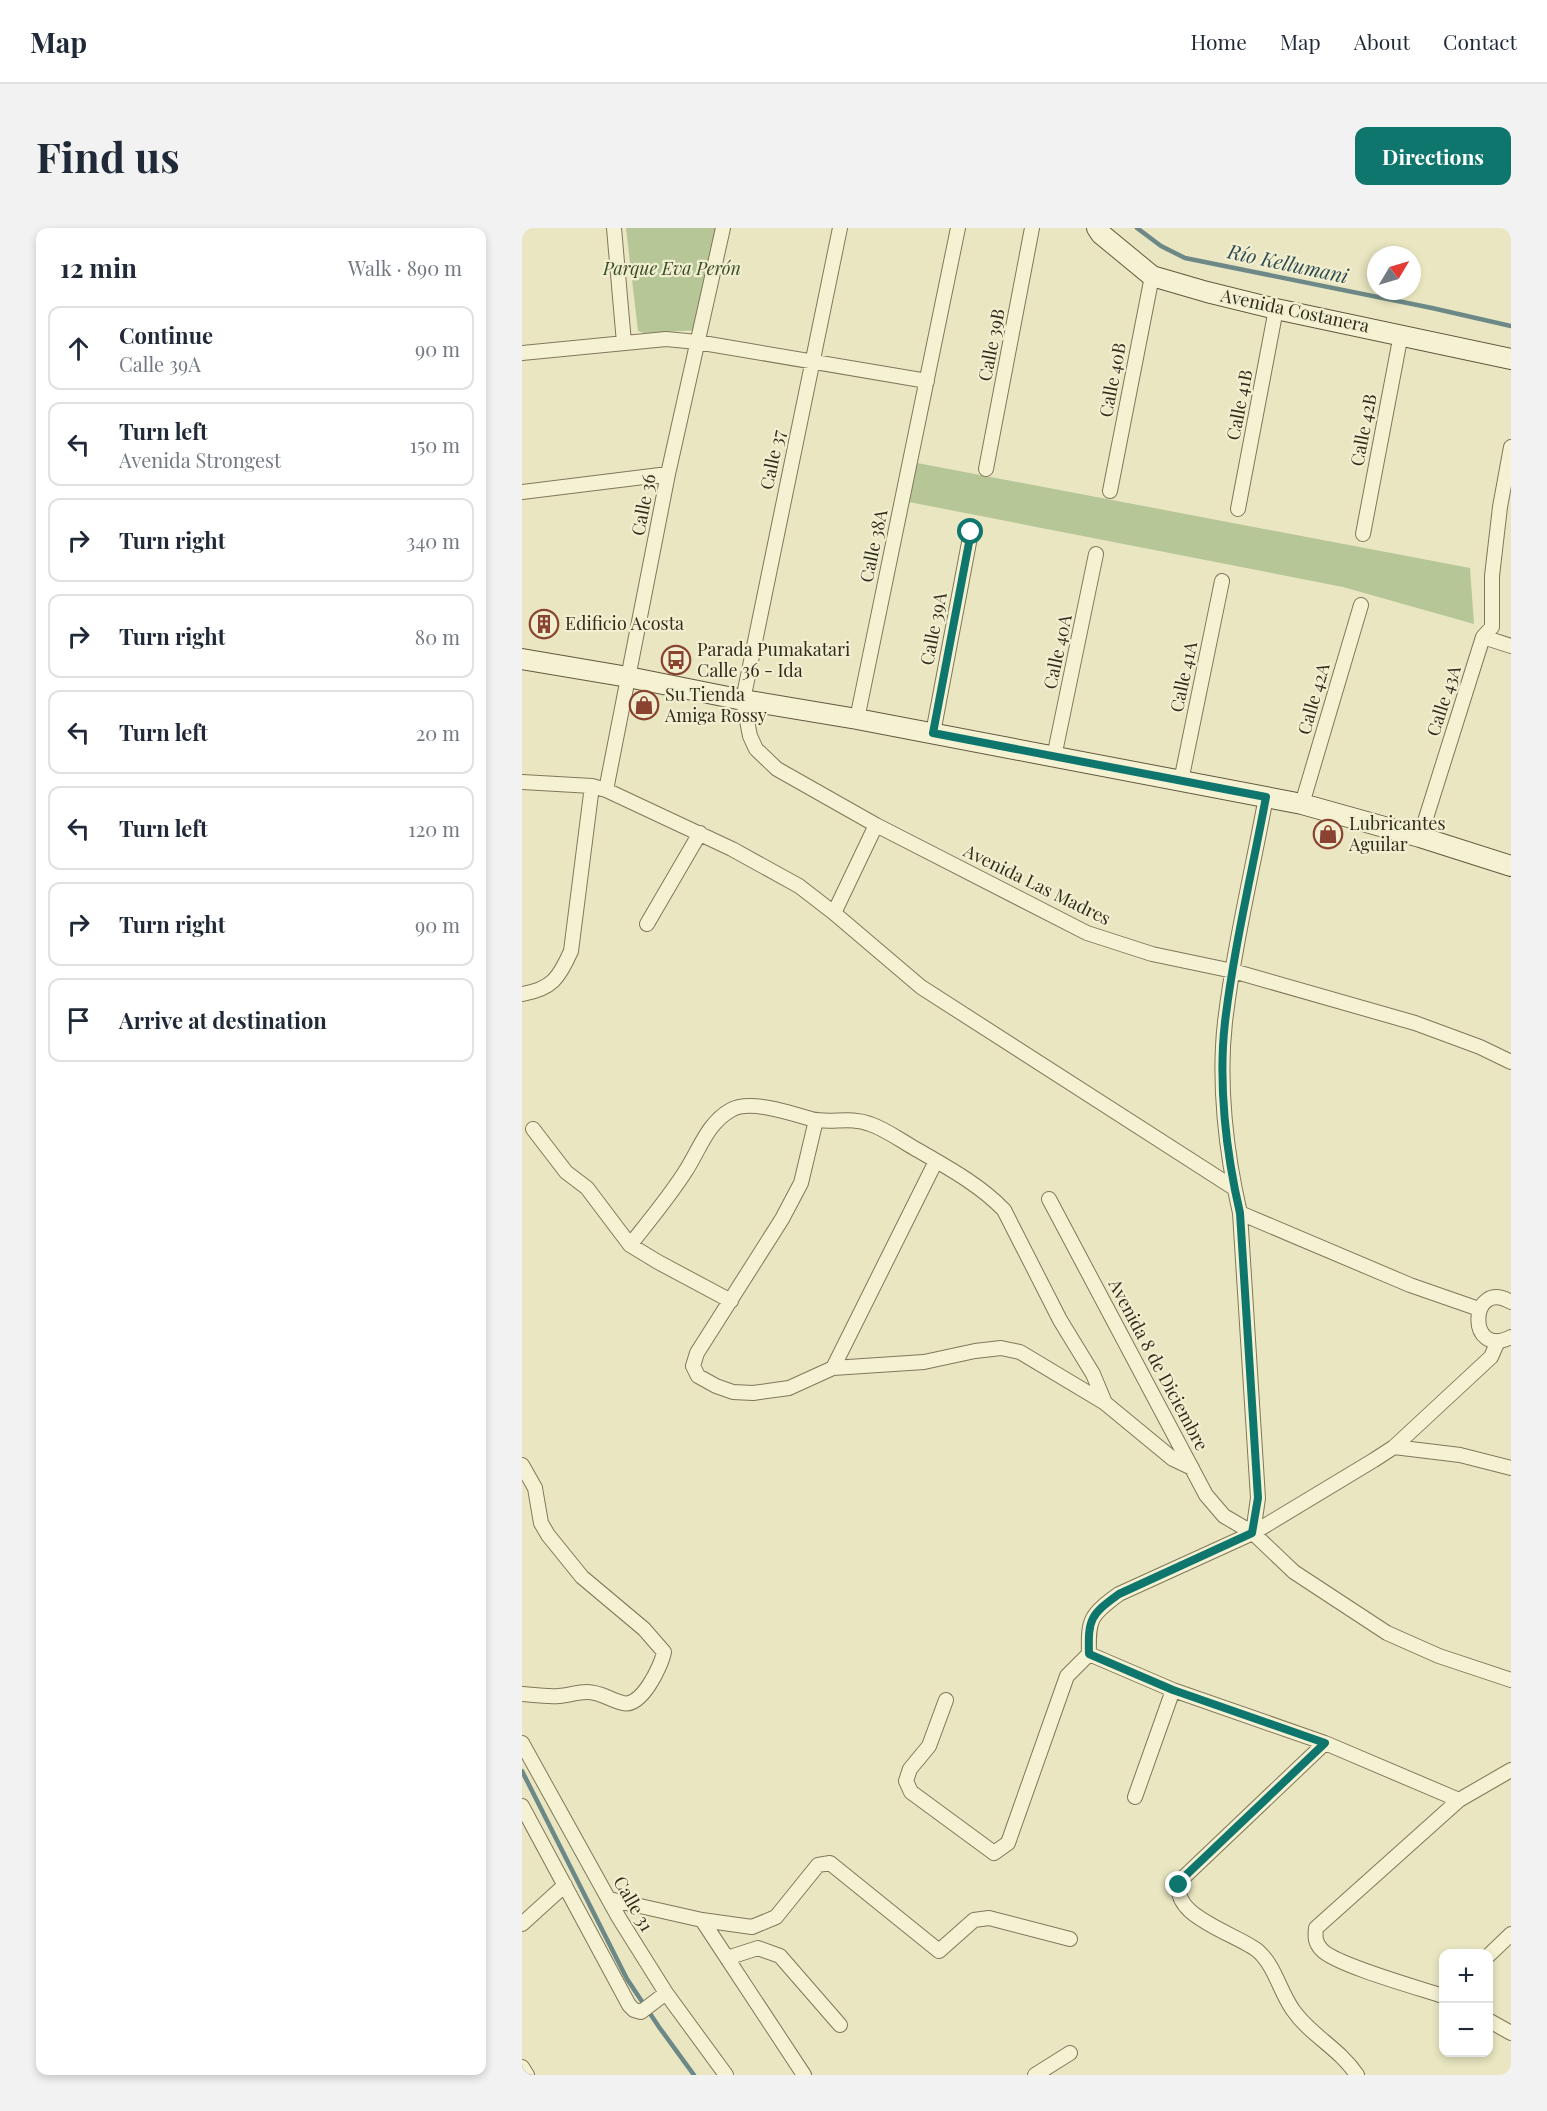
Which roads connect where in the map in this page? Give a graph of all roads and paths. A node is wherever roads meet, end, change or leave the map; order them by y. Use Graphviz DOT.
graph roads {
  1 [pos="614,228"];
  2 [pos="723,228"];
  3 [pos="840,228"];
  4 [pos="958,228"];
  5 [pos="1032,228"];
  6 [pos="1097,228"];
  7 [pos="1152,276"];
  8 [pos="1276,309"];
  9 [pos="1401,334"];
  10 [pos="697,342"];
  11 [pos="624,343"];
  12 [pos="522,353"];
  13 [pos="1511,359"];
  14 [pos="812,361"];
  15 [pos="927,381"];
  16 [pos="1511,447"];
  17 [pos="986,469"];
  18 [pos="668,474"];
  19 [pos="1110,491"];
  20 [pos="522,492"];
  21 [pos="1238,509"];
  22 [pos="1506,509"];
  23 [pos="971,532"];
  24 [pos="1363,534"];
  25 [pos="1096,554"];
  26 [pos="1222,581"];
  27 [pos="1361,605"];
  28 [pos="1483,637"];
  29 [pos="1511,646"];
  30 [pos="522,659"];
  31 [pos="628,677"];
  32 [pos="743,700"];
  33 [pos="856,718"];
  34 [pos="933,733"];
  35 [pos="1054,757"];
  36 [pos="1180,781"];
  37 [pos="522,782"];
  38 [pos="592,786"];
  39 [pos="606,790"];
  40 [pos="1266,797"];
  41 [pos="1302,804"];
  42 [pos="876,825"];
  43 [pos="700,833"];
  44 [pos="1420,837"];
  45 [pos="1511,866"];
  46 [pos="834,913"];
  47 [pos="647,924"];
  48 [pos="1233,971"];
  49 [pos="522,994"];
  50 [pos="1511,1062"];
  51 [pos="816,1120"];
  52 [pos="533,1129"];
  53 [pos="936,1161"];
  54 [pos="1234,1188"];
  55 [pos="1049,1199"];
  56 [pos="1240,1213"];
  57 [pos="630,1245"];
  58 [pos="730,1301"];
  59 [pos="1511,1302"];
  60 [pos="1479,1309"];
  61 [pos="1504,1339"];
  62 [pos="833,1368"];
  63 [pos="1105,1403"];
  64 [pos="1394,1447"];
  65 [pos="522,1465"];
  66 [pos="1192,1468"];
  67 [pos="1511,1468"];
  68 [pos="1252,1533"];
  69 [pos="1089,1654"];
  70 [pos="1511,1680"];
  71 [pos="1173,1690"];
  72 [pos="522,1694"];
  73 [pos="946,1700"];
  74 [pos="522,1743"];
  75 [pos="1325,1743"];
  76 [pos="1511,1770"];
  77 [pos="1135,1797"];
  78 [pos="1459,1800"];
  79 [pos="522,1806"];
  80 [pos="565,1885"];
  81 [pos="609,1899"];
  82 [pos="702,1920"];
  83 [pos="522,1924"];
  84 [pos="1511,1934"];
  85 [pos="1070,1939"];
  86 [pos="1493,1951"];
  87 [pos="727,1958"];
  88 [pos="666,1993"];
  89 [pos="1439,1995"];
  90 [pos="1493,2023"];
  91 [pos="840,2025"];
  92 [pos="1511,2033"];
  93 [pos="1070,2053"];
  94 [pos="522,2067"];
  95 [pos="527,2075"];
  96 [pos="726,2075"];
  97 [pos="804,2075"];
  98 [pos="1035,2075"];
  99 [pos="1357,2075"];
  1 -- 11 [label="street"];
  2 -- 10 [label="street, Calle 36"];
  3 -- 14 [label="street, Calle 37"];
  4 -- 15 [label="street, Calle 38A"];
  5 -- 17 [label="street, Calle 39B"];
  6 -- 7 [label="main road, Avenida Costanera"];
  7 -- 8 [label="main road, Avenida Costanera"];
  7 -- 19 [label="street, Calle 40B"];
  8 -- 9 [label="main road, Avenida Costanera"];
  8 -- 21 [label="street, Calle 41B"];
  9 -- 13 [label="main road, Avenida Costanera"];
  9 -- 24 [label="street, Calle 42B"];
  10 -- 11 [label="street"];
  10 -- 14 [label="street"];
  10 -- 18 [label="street, Calle 36"];
  11 -- 12 [label="street"];
  14 -- 15 [label="street"];
  14 -- 32 [label="street, Calle 37"];
  15 -- 33 [label="street, Calle 38A"];
  16 -- 22 [label="street, Calle 43A"];
  18 -- 20 [label="street"];
  18 -- 31 [label="street, Calle 36"];
  22 -- 28 [label="street, Calle 43A"];
  23 -- 34 [label="street, Calle 39A"];
  25 -- 35 [label="street, Calle 40A"];
  26 -- 36 [label="street, Calle 41A"];
  27 -- 41 [label="street, Calle 42A"];
  28 -- 29 [label="street"];
  28 -- 44 [label="street, Calle 43A"];
  30 -- 31 [label="main road"];
  31 -- 32 [label="main road"];
  31 -- 39 [label="street, Calle 36"];
  32 -- 33 [label="main road"];
  32 -- 42 [label="street, Avenida Las Madres"];
  33 -- 34 [label="main road"];
  34 -- 35 [label="main road"];
  35 -- 36 [label="main road"];
  36 -- 40 [label="main road"];
  37 -- 38 [label="street"];
  38 -- 39 [label="street"];
  38 -- 49 [label="street"];
  39 -- 43 [label="street"];
  40 -- 41 [label="main road"];
  40 -- 48 [label="street"];
  41 -- 44 [label="main road"];
  42 -- 46 [label="street"];
  42 -- 48 [label="street, Avenida Las Madres"];
  43 -- 46 [label="street"];
  43 -- 47 [label="street"];
  44 -- 45 [label="main road"];
  46 -- 54 [label="street"];
  48 -- 50 [label="street, Avenida Las Madres"];
  48 -- 54 [label="street"];
  51 -- 53 [label="street"];
  51 -- 57 [label="street"];
  51 -- 58 [label="street"];
  52 -- 57 [label="street"];
  53 -- 62 [label="street"];
  53 -- 63 [label="street"];
  54 -- 56 [label="street"];
  55 -- 66 [label="street, Avenida 8 de Diciembre"];
  56 -- 60 [label="street"];
  56 -- 68 [label="street"];
  57 -- 58 [label="street"];
  58 -- 62 [label="street"];
  59 -- 60 [label="street"];
  60 -- 61 [label="street"];
  61 -- 64 [label="street"];
  62 -- 63 [label="street"];
  63 -- 66 [label="street"];
  64 -- 67 [label="street"];
  64 -- 68 [label="street"];
  65 -- 72 [label="street"];
  66 -- 68 [label="street, Avenida 8 de Diciembre"];
  68 -- 69 [label="street"];
  68 -- 70 [label="street, Avenida 8 de Diciembre"];
  69 -- 71 [label="street"];
  69 -- 73 [label="street"];
  71 -- 75 [label="street"];
  71 -- 77 [label="street"];
  74 -- 81 [label="street, Calle 31"];
  75 -- 78 [label="street"];
  75 -- 99 [label="street"];
  76 -- 78 [label="street"];
  78 -- 89 [label="street"];
  79 -- 80 [label="street"];
  80 -- 83 [label="street"];
  80 -- 88 [label="street"];
  81 -- 82 [label="street"];
  81 -- 88 [label="street, Calle 31"];
  82 -- 85 [label="street"];
  82 -- 87 [label="street"];
  84 -- 86 [label="street"];
  87 -- 91 [label="street"];
  87 -- 97 [label="street"];
  88 -- 96 [label="street, Calle 31"];
  90 -- 92 [label="street"];
  93 -- 98 [label="street"];
  94 -- 95 [label="street"];
}
